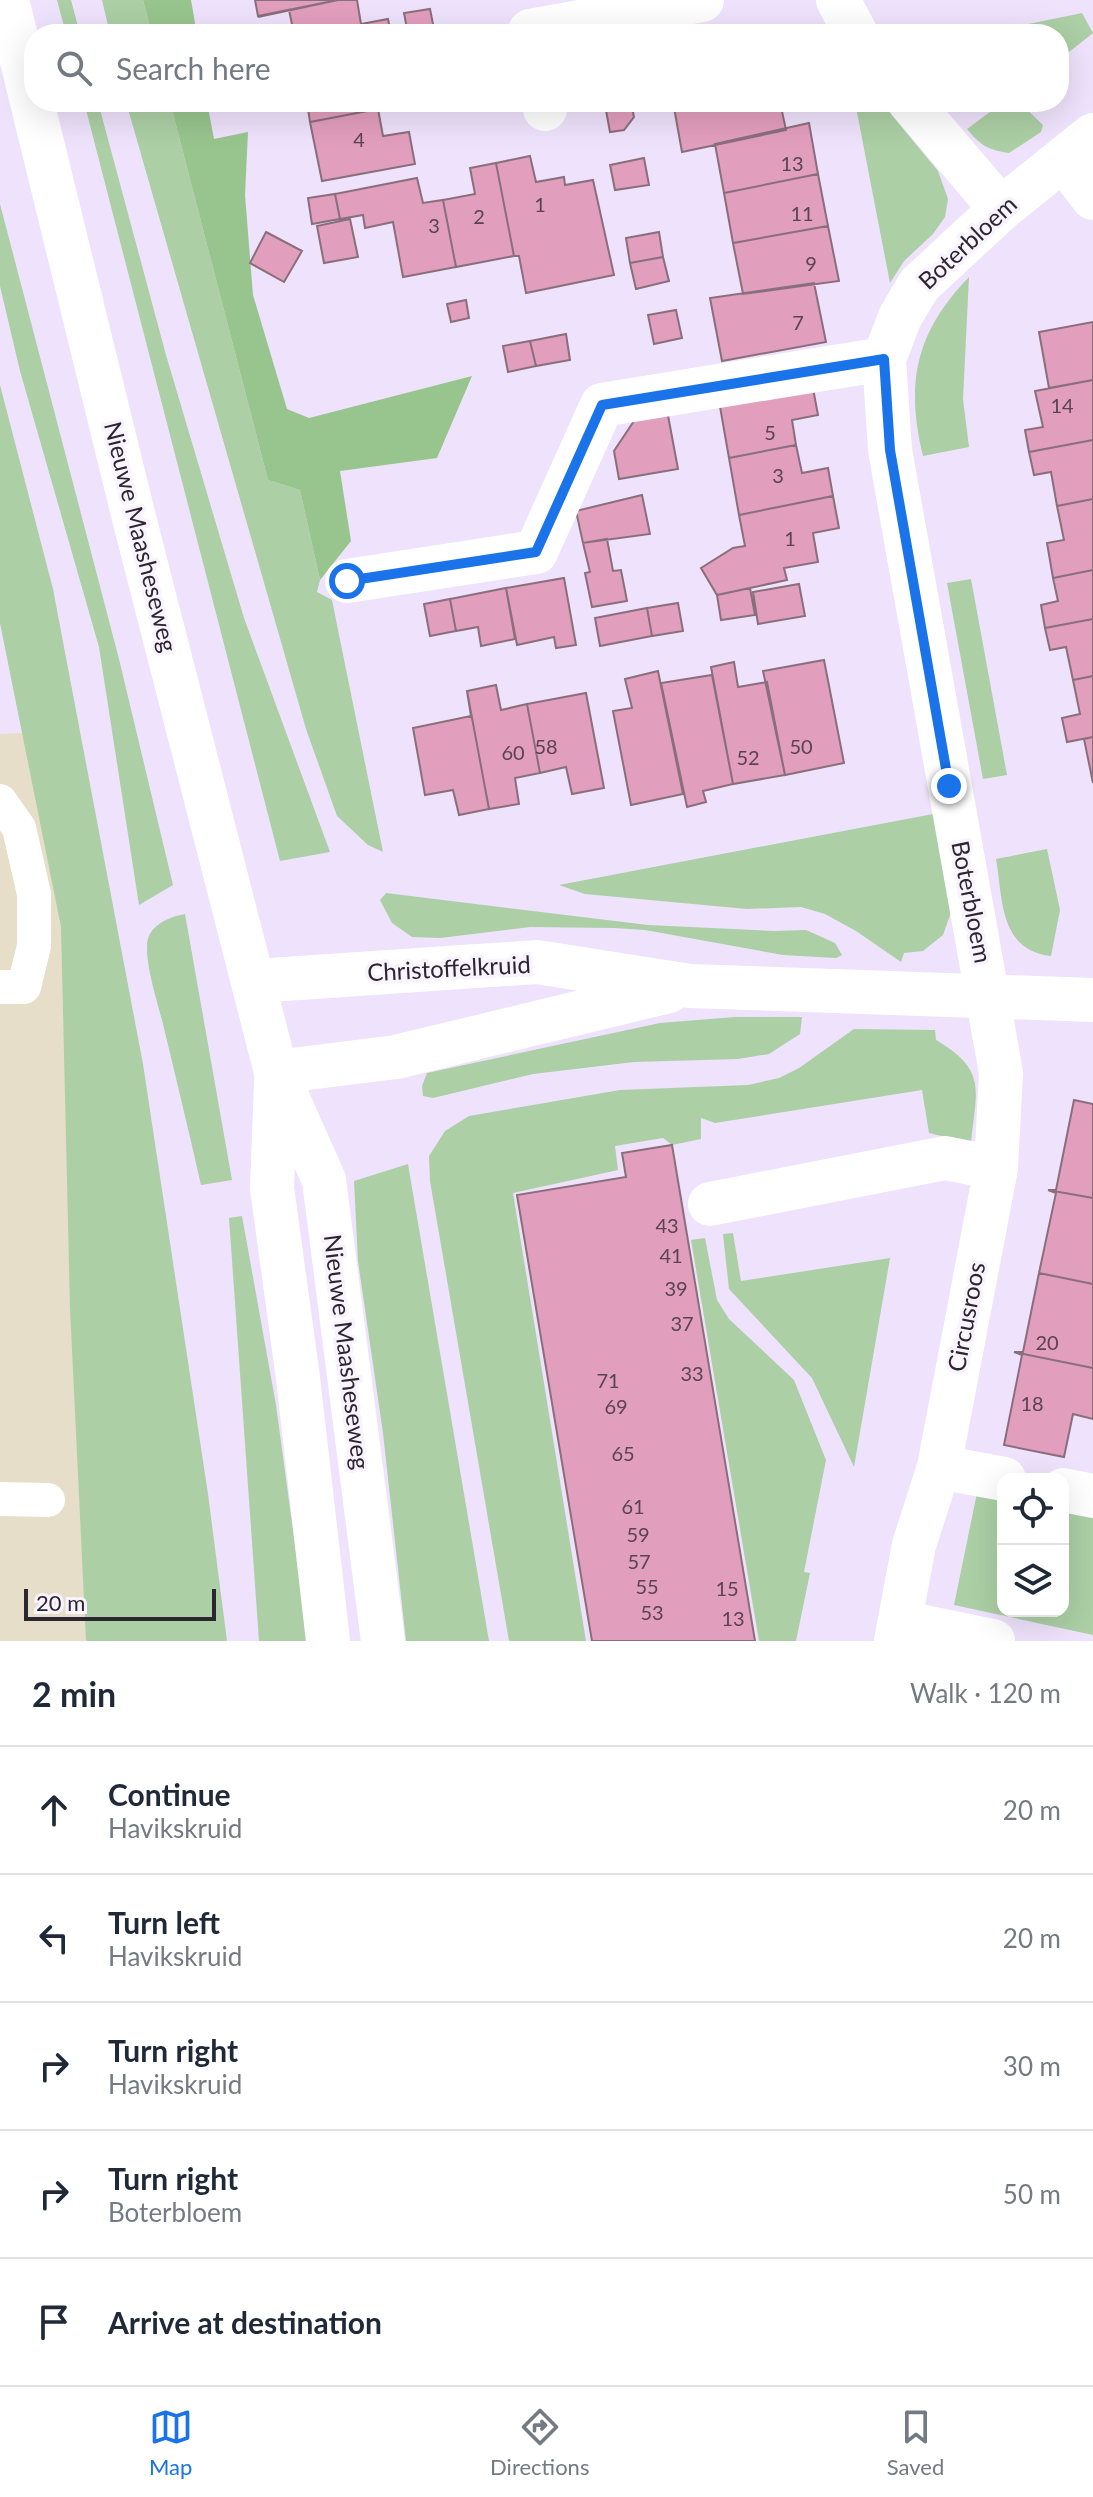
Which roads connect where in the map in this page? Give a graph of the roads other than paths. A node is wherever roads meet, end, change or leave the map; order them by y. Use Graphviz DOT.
graph roads {
  1 [pos="7,0"];
  2 [pos="702,0"];
  3 [pos="838,0"];
  4 [pos="569,24"];
  5 [pos="851,24"];
  6 [pos="24,69"];
  7 [pos="34,112"];
  8 [pos="919,112"];
  9 [pos="1078,147"];
  10 [pos="1093,198"];
  11 [pos="1001,209"];
  12 [pos="884,359"];
  13 [pos="347,581"];
  14 [pos="0,801"];
  15 [pos="255,981"];
  16 [pos="690,986"];
  17 [pos="0,987"];
  18 [pos="988,994"];
  19 [pos="1093,1000"];
  20 [pos="276,1072"];
  21 [pos="996,1168"];
  22 [pos="710,1204"];
  23 [pos="939,1467"];
  24 [pos="997,1478"];
  25 [pos="1069,1491"];
  26 [pos="1093,1496"];
  27 [pos="0,1499"];
  28 [pos="48,1500"];
  29 [pos="898,1632"];
  30 [pos="328,1641"];
  31 [pos="383,1641"];
  32 [pos="993,1641"];
  1 -- 6 [label="street, Nieuwe Maasheseweg"];
  2 -- 4 [label="street"];
  3 -- 5 [label="street"];
  7 -- 15 [label="street, Nieuwe Maasheseweg"];
  8 -- 11 [label="street"];
  9 -- 10 [label="street"];
  9 -- 11 [label="street, Boterbloem"];
  11 -- 12 [label="street, Boterbloem"];
  12 -- 13 [label="street"];
  12 -- 18 [label="street, Boterbloem"];
  14 -- 17 [label="lane"];
  15 -- 16 [label="street, Christoffelkruid"];
  15 -- 20 [label="street, Nieuwe Maasheseweg"];
  16 -- 18 [label="street, Christoffelkruid"];
  16 -- 20 [label="street, Christoffelkruid"];
  18 -- 19 [label="street, Christoffelkruid"];
  18 -- 21 [label="street, Circusroos"];
  20 -- 30 [label="street, Nieuwe Maasheseweg"];
  20 -- 31 [label="street, Nieuwe Maasheseweg"];
  21 -- 22 [label="street"];
  21 -- 23 [label="street, Circusroos"];
  23 -- 24 [label="street"];
  23 -- 29 [label="street, Circusroos"];
  25 -- 26 [label="street"];
  27 -- 28 [label="lane"];
  29 -- 32 [label="street, Circusroos"];
}
